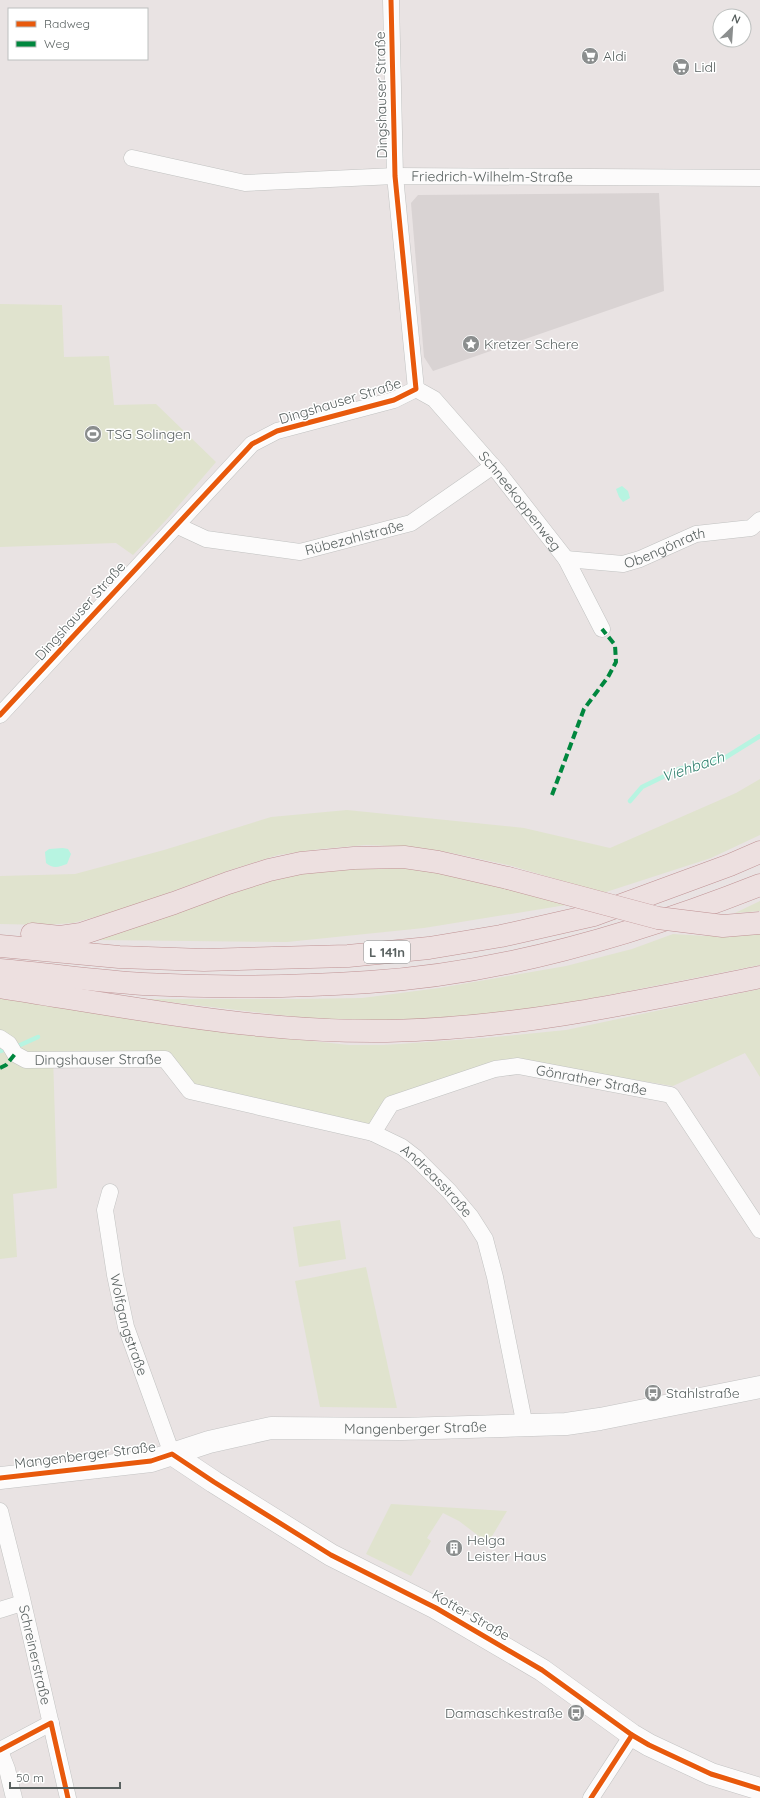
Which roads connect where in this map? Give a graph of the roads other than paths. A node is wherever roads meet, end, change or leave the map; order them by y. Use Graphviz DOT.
graph roads {
  1 [pos="391,0"];
  2 [pos="132,158"];
  3 [pos="395,176"];
  4 [pos="760,178"];
  5 [pos="416,389"];
  6 [pos="493,466"];
  7 [pos="760,520"];
  8 [pos="178,526"];
  9 [pos="566,559"];
  10 [pos="602,629"];
  11 [pos="0,715"];
  12 [pos="760,852"];
  13 [pos="760,885"];
  14 [pos="760,923"];
  15 [pos="0,932"];
  16 [pos="0,946"];
  17 [pos="0,970"];
  18 [pos="760,977"];
  19 [pos="0,987"];
  20 [pos="0,1038"];
  21 [pos="190,1091"];
  22 [pos="373,1133"];
  23 [pos="110,1192"];
  24 [pos="760,1230"];
  25 [pos="760,1387"];
  26 [pos="525,1426"];
  27 [pos="172,1454"];
  28 [pos="0,1478"];
  29 [pos="0,1511"];
  30 [pos="22,1603"];
  31 [pos="0,1610"];
  32 [pos="51,1723"];
  33 [pos="632,1735"];
  34 [pos="0,1750"];
  35 [pos="760,1789"];
  36 [pos="14,1798"];
  37 [pos="68,1798"];
  38 [pos="591,1798"];
  1 -- 3 [label="street, Dingshauser Straße"];
  2 -- 3 [label="street, Friedrich-Wilhelm-Straße"];
  3 -- 4 [label="street, Friedrich-Wilhelm-Straße"];
  3 -- 5 [label="street, Dingshauser Straße"];
  5 -- 6 [label="street, Schneekoppenweg"];
  5 -- 8 [label="street, Dingshauser Straße"];
  6 -- 8 [label="street, Rübezahlstraße"];
  6 -- 9 [label="street, Schneekoppenweg"];
  7 -- 9 [label="street, Obengönrath"];
  8 -- 11 [label="street, Dingshauser Straße"];
  9 -- 10 [label="street, Schneekoppenweg"];
  12 -- 16 [label="highway, L 141n"];
  13 -- 17 [label="highway, L 141n"];
  14 -- 15 [label="highway, bridge"];
  18 -- 19 [label="highway"];
  20 -- 21 [label="street, Dingshauser Straße"];
  21 -- 22 [label="street, Andreasstraße"];
  22 -- 24 [label="street, Gönrather Straße"];
  22 -- 26 [label="street, Andreasstraße"];
  23 -- 27 [label="street, Wolfgangstraße"];
  25 -- 26 [label="main road, Mangenberger Straße"];
  26 -- 27 [label="main road, Mangenberger Straße"];
  27 -- 28 [label="main road, Mangenberger Straße"];
  27 -- 33 [label="main road, Kotter Straße"];
  29 -- 30 [label="street, Schreinerstraße"];
  30 -- 31 [label="street"];
  30 -- 32 [label="street, Schreinerstraße"];
  32 -- 34 [label="street"];
  32 -- 37 [label="street, Schreinerstraße"];
  33 -- 35 [label="main road, Kotter Straße"];
  33 -- 38 [label="street"];
  34 -- 36 [label="street"];
}
